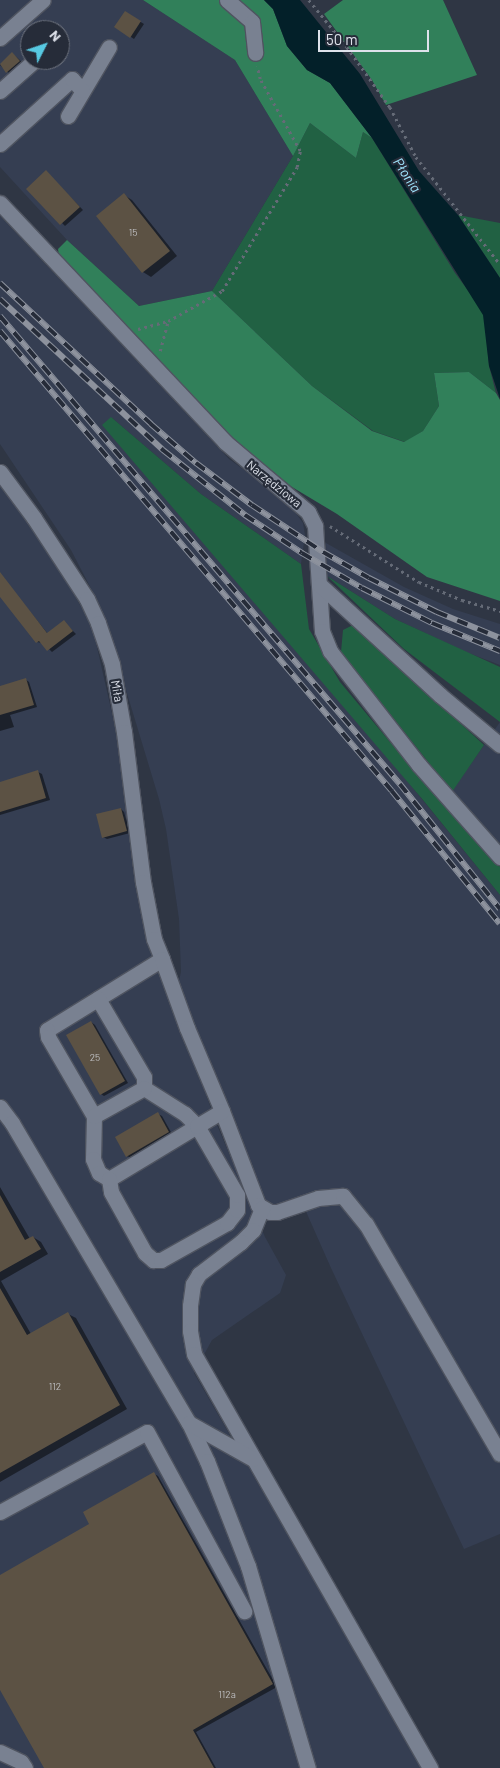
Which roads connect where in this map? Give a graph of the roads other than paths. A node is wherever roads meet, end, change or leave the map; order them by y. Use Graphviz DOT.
graph roads {
  1 [pos="43,0"];
  2 [pos="227,0"];
  3 [pos="29,20"];
  4 [pos="20,28"];
  5 [pos="0,38"];
  6 [pos="109,47"];
  7 [pos="255,53"];
  8 [pos="24,70"];
  9 [pos="82,90"];
  10 [pos="0,91"];
  11 [pos="68,116"];
  12 [pos="0,144"];
  13 [pos="0,203"];
  14 [pos="0,472"];
  15 [pos="320,585"];
  16 [pos="500,745"];
  17 [pos="500,857"];
  18 [pos="162,959"];
  19 [pos="98,999"];
  20 [pos="144,1088"];
  21 [pos="0,1107"];
  22 [pos="222,1111"];
  23 [pos="94,1116"];
  24 [pos="197,1126"];
  25 [pos="109,1179"];
  26 [pos="262,1208"];
  27 [pos="190,1423"];
  28 [pos="500,1454"];
  29 [pos="254,1460"];
  30 [pos="0,1512"];
  31 [pos="244,1611"];
  32 [pos="0,1752"];
  33 [pos="25,1768"];
  34 [pos="308,1768"];
  35 [pos="430,1768"];
  1 -- 3 [label="lane"];
  2 -- 7 [label="lane"];
  4 -- 5 [label="lane"];
  6 -- 9 [label="lane"];
  8 -- 10 [label="lane"];
  9 -- 11 [label="lane"];
  9 -- 12 [label="lane"];
  13 -- 15 [label="lane, Narzędziowa"];
  14 -- 18 [label="lane, Miła"];
  15 -- 16 [label="lane"];
  15 -- 17 [label="lane"];
  18 -- 19 [label="lane"];
  18 -- 22 [label="lane, Miła"];
  19 -- 20 [label="lane"];
  19 -- 23 [label="lane"];
  20 -- 23 [label="lane"];
  20 -- 24 [label="lane"];
  21 -- 27 [label="lane"];
  22 -- 24 [label="lane"];
  22 -- 26 [label="lane, Miła"];
  23 -- 25 [label="lane"];
  24 -- 25 [label="lane"];
  24 -- 25 [label="lane"];
  26 -- 28 [label="lane"];
  26 -- 29 [label="lane"];
  27 -- 29 [label="lane"];
  27 -- 34 [label="lane"];
  29 -- 35 [label="lane"];
  30 -- 31 [label="lane"];
  32 -- 33 [label="lane"];
}
